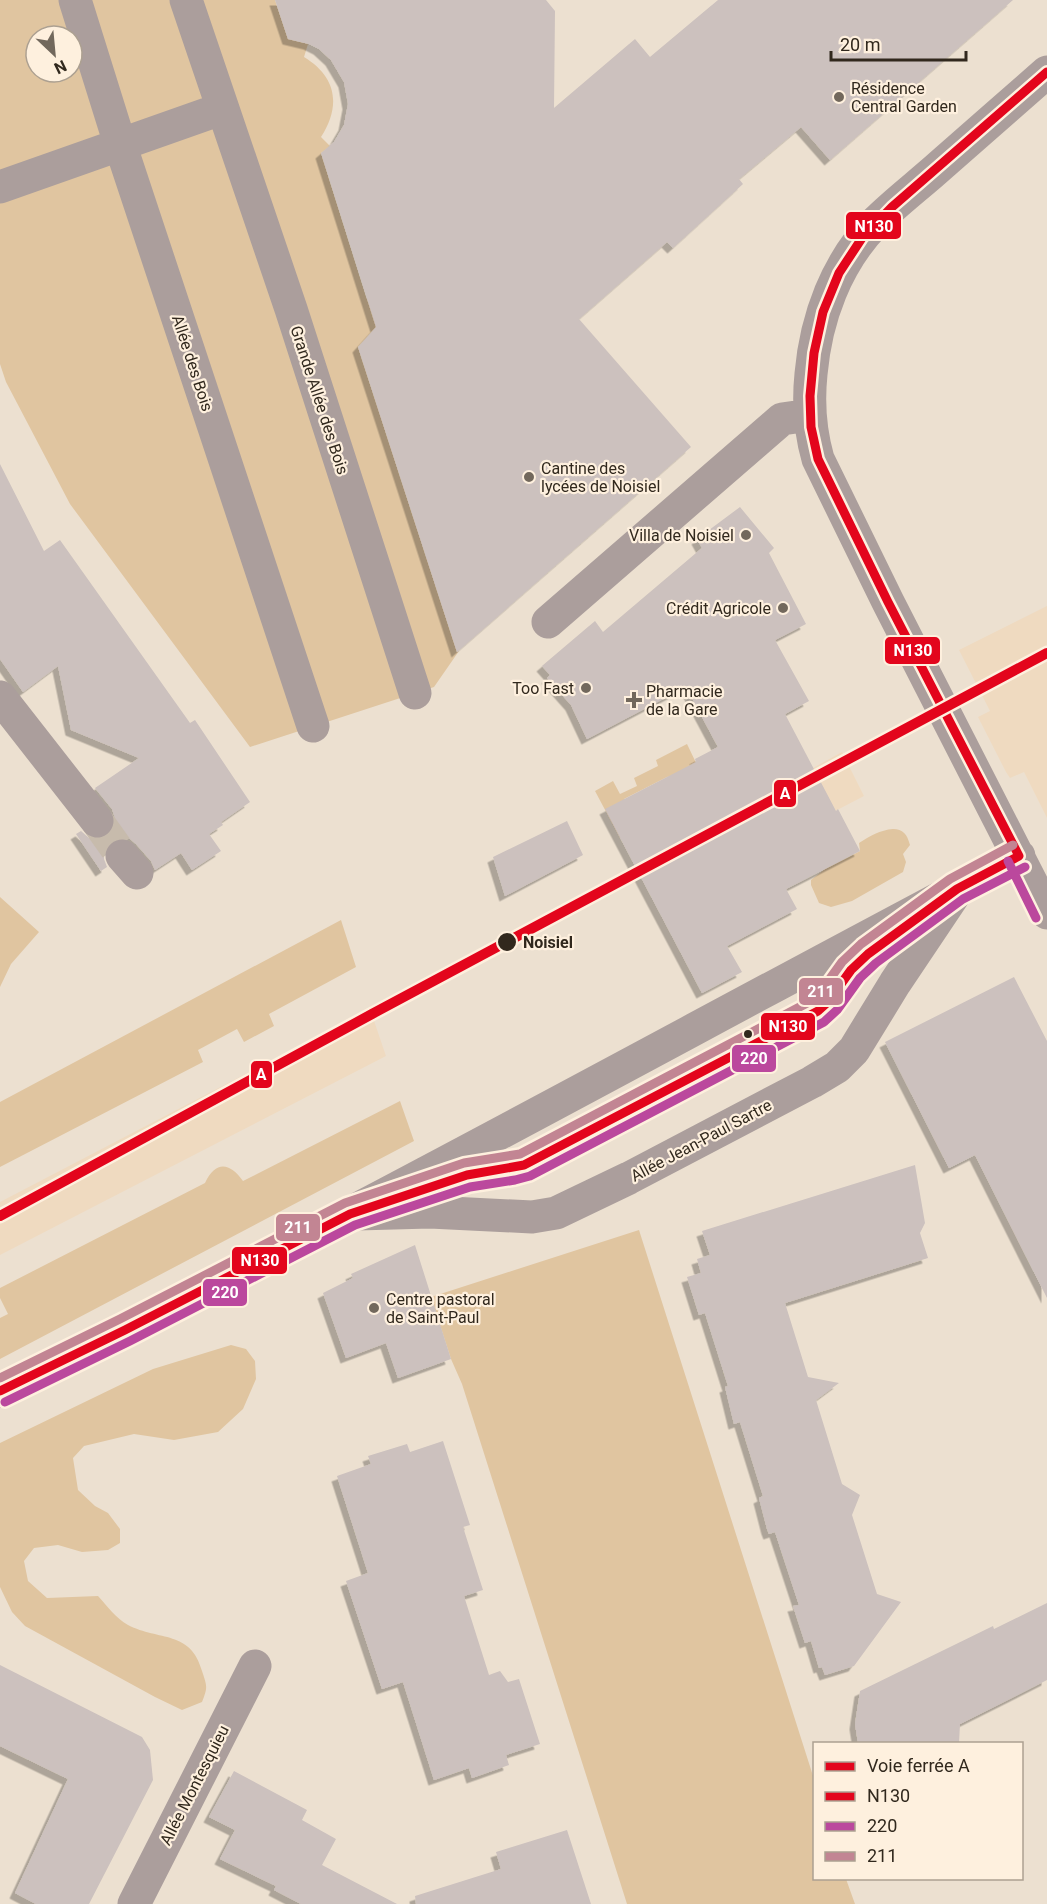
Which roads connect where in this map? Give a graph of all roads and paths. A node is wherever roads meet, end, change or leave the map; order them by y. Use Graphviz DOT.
graph roads {
  1 [pos="75,0"];
  2 [pos="186,0"];
  3 [pos="1047,72"];
  4 [pos="221,109"];
  5 [pos="120,144"];
  6 [pos="0,187"];
  7 [pos="810,415"];
  8 [pos="548,622"];
  9 [pos="415,693"];
  10 [pos="0,697"];
  11 [pos="313,726"];
  12 [pos="96,821"];
  13 [pos="1019,856"];
  14 [pos="957,889"];
  15 [pos="1047,913"];
  16 [pos="350,1214"];
  17 [pos="0,1391"];
  18 [pos="255,1666"];
  19 [pos="134,1904"];
  1 -- 5 [label="street, Allée des Bois"];
  2 -- 4 [label="street, Grande Allée des Bois"];
  3 -- 7 [label="street"];
  4 -- 5 [label="street"];
  4 -- 9 [label="street, Grande Allée des Bois"];
  5 -- 6 [label="street"];
  5 -- 11 [label="street, Allée des Bois"];
  7 -- 8 [label="street"];
  7 -- 13 [label="street"];
  10 -- 12 [label="street"];
  13 -- 14 [label="street, Allée Jean-Paul Sartre"];
  13 -- 15 [label="street"];
  14 -- 16 [label="street, Allée Jean-Paul Sartre"];
  14 -- 16 [label="street, Allée Jean-Paul Sartre"];
  16 -- 17 [label="street, Allée Jean-Paul Sartre"];
  18 -- 19 [label="street, Allée Montesquieu"];
}
